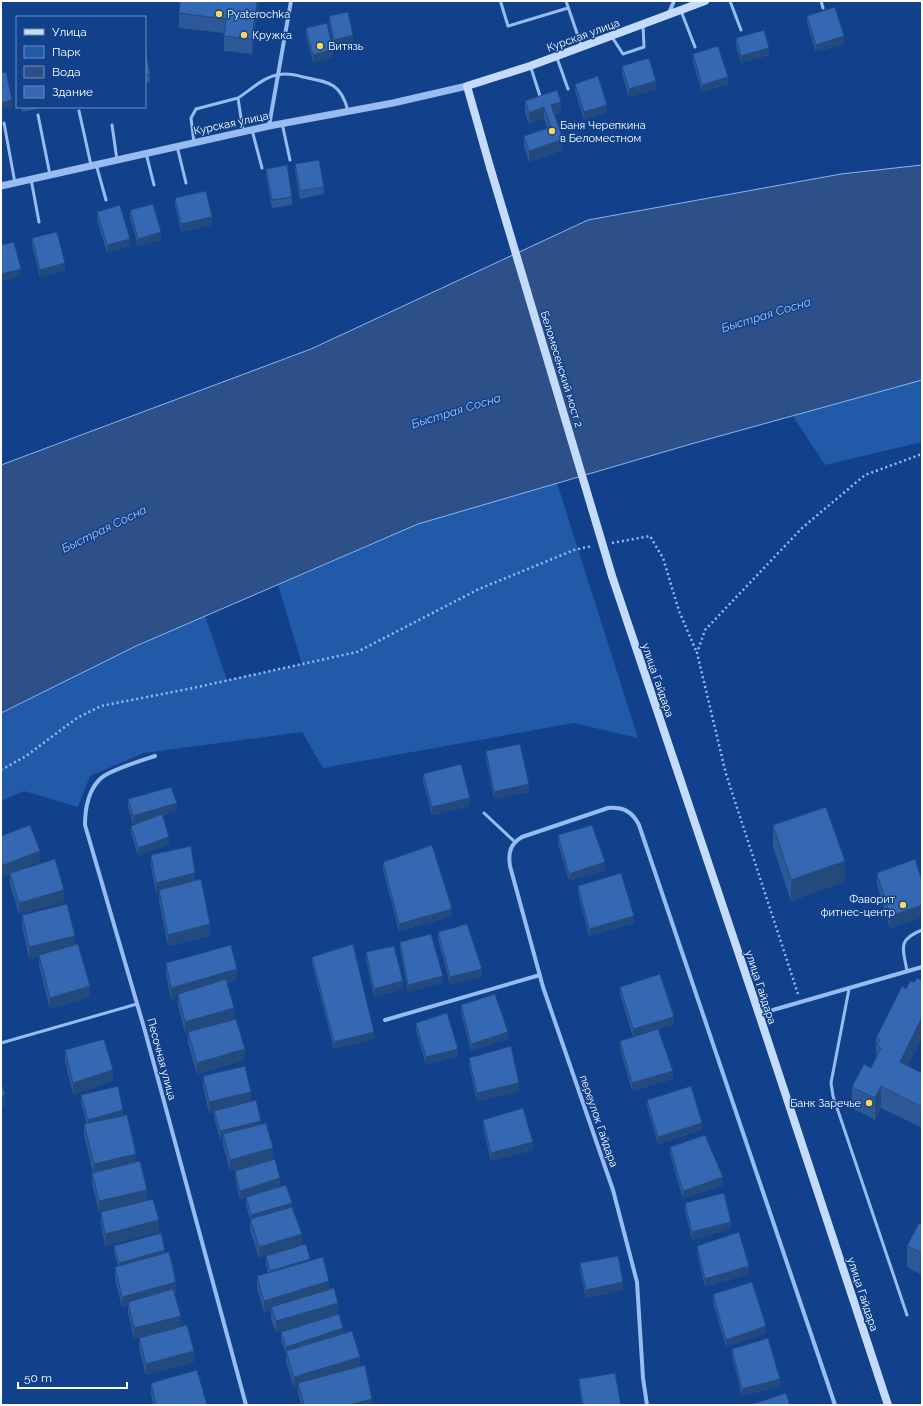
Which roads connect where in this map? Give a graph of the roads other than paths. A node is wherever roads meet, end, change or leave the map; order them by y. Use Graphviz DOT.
graph roads {
  1 [pos="291,1"];
  2 [pos="566,1"];
  3 [pos="674,1"];
  4 [pos="705,1"];
  5 [pos="730,1"];
  6 [pos="821,1"];
  7 [pos="501,4"];
  8 [pos="568,8"];
  9 [pos="823,8"];
  10 [pos="681,10"];
  11 [pos="668,15"];
  12 [pos="643,24"];
  13 [pos="741,30"];
  14 [pos="612,36"];
  15 [pos="582,47"];
  16 [pos="695,47"];
  17 [pos="556,56"];
  18 [pos="530,66"];
  19 [pos="278,74"];
  20 [pos="467,86"];
  21 [pos="568,90"];
  22 [pos="540,96"];
  23 [pos="238,98"];
  24 [pos="79,111"];
  25 [pos="348,111"];
  26 [pos="38,115"];
  27 [pos="4,123"];
  28 [pos="282,123"];
  29 [pos="112,125"];
  30 [pos="269,126"];
  31 [pos="252,130"];
  32 [pos="243,131"];
  33 [pos="194,142"];
  34 [pos="177,146"];
  35 [pos="146,153"];
  36 [pos="117,160"];
  37 [pos="290,160"];
  38 [pos="94,165"];
  39 [pos="262,168"];
  40 [pos="50,175"];
  41 [pos="31,179"];
  42 [pos="15,182"];
  43 [pos="186,183"];
  44 [pos="154,185"];
  45 [pos="1,186"];
  46 [pos="106,200"];
  47 [pos="39,222"];
  48 [pos="612,576"];
  49 [pos="155,756"];
  50 [pos="484,813"];
  51 [pos="515,842"];
  52 [pos="922,930"];
  53 [pos="922,967"];
  54 [pos="907,972"];
  55 [pos="540,975"];
  56 [pos="849,989"];
  57 [pos="137,1004"];
  58 [pos="759,1014"];
  59 [pos="385,1020"];
  60 [pos="1,1043"];
  61 [pos="907,1315"];
  62 [pos="246,1405"];
  63 [pos="647,1405"];
  64 [pos="835,1405"];
  65 [pos="888,1405"];
  1 -- 19 [label="street"];
  2 -- 8 [label="lane"];
  3 -- 11 [label="street"];
  4 -- 10 [label="main road, Курская улица"];
  5 -- 13 [label="lane"];
  6 -- 9 [label="lane"];
  7 -- 8 [label="lane"];
  8 -- 15 [label="lane"];
  10 -- 11 [label="main road, Курская улица"];
  10 -- 16 [label="lane"];
  11 -- 12 [label="main road, Курская улица"];
  12 -- 14 [label="main road, Курская улица"];
  12 -- 14 [label="lane"];
  14 -- 15 [label="main road, Курская улица"];
  15 -- 17 [label="main road, Курская улица"];
  17 -- 18 [label="main road, Курская улица"];
  17 -- 21 [label="lane"];
  18 -- 20 [label="main road, Курская улица"];
  18 -- 22 [label="lane"];
  19 -- 23 [label="lane"];
  19 -- 25 [label="lane"];
  19 -- 30 [label="street"];
  20 -- 25 [label="street, Курская улица"];
  20 -- 48 [label="main road, Беломесенский мост 2, bridge"];
  23 -- 32 [label="lane"];
  23 -- 33 [label="lane"];
  24 -- 38 [label="lane"];
  25 -- 28 [label="street, Курская улица"];
  26 -- 40 [label="lane"];
  27 -- 42 [label="lane"];
  28 -- 30 [label="street, Курская улица"];
  28 -- 37 [label="lane"];
  29 -- 36 [label="lane"];
  30 -- 31 [label="street, Курская улица"];
  31 -- 32 [label="street, Курская улица"];
  31 -- 39 [label="lane"];
  32 -- 33 [label="street, Курская улица"];
  33 -- 34 [label="street, Курская улица"];
  34 -- 35 [label="street, Курская улица"];
  34 -- 43 [label="lane"];
  35 -- 36 [label="street, Курская улица"];
  35 -- 44 [label="lane"];
  36 -- 38 [label="street, Курская улица"];
  38 -- 40 [label="street, Курская улица"];
  38 -- 46 [label="lane"];
  40 -- 41 [label="street, Курская улица"];
  41 -- 42 [label="street, Курская улица"];
  41 -- 47 [label="lane"];
  42 -- 45 [label="street, Курская улица"];
  48 -- 58 [label="main road, улица Гайдара"];
  49 -- 57 [label="street, Песочная улица"];
  50 -- 51 [label="lane"];
  51 -- 55 [label="street, переулок Гайдара"];
  51 -- 64 [label="street"];
  52 -- 54 [label="lane"];
  53 -- 54 [label="street"];
  54 -- 56 [label="street"];
  55 -- 59 [label="street"];
  55 -- 63 [label="street, переулок Гайдара"];
  56 -- 58 [label="street"];
  56 -- 61 [label="lane"];
  57 -- 60 [label="lane"];
  57 -- 62 [label="street, Песочная улица"];
  58 -- 65 [label="main road, улица Гайдара"];
}
